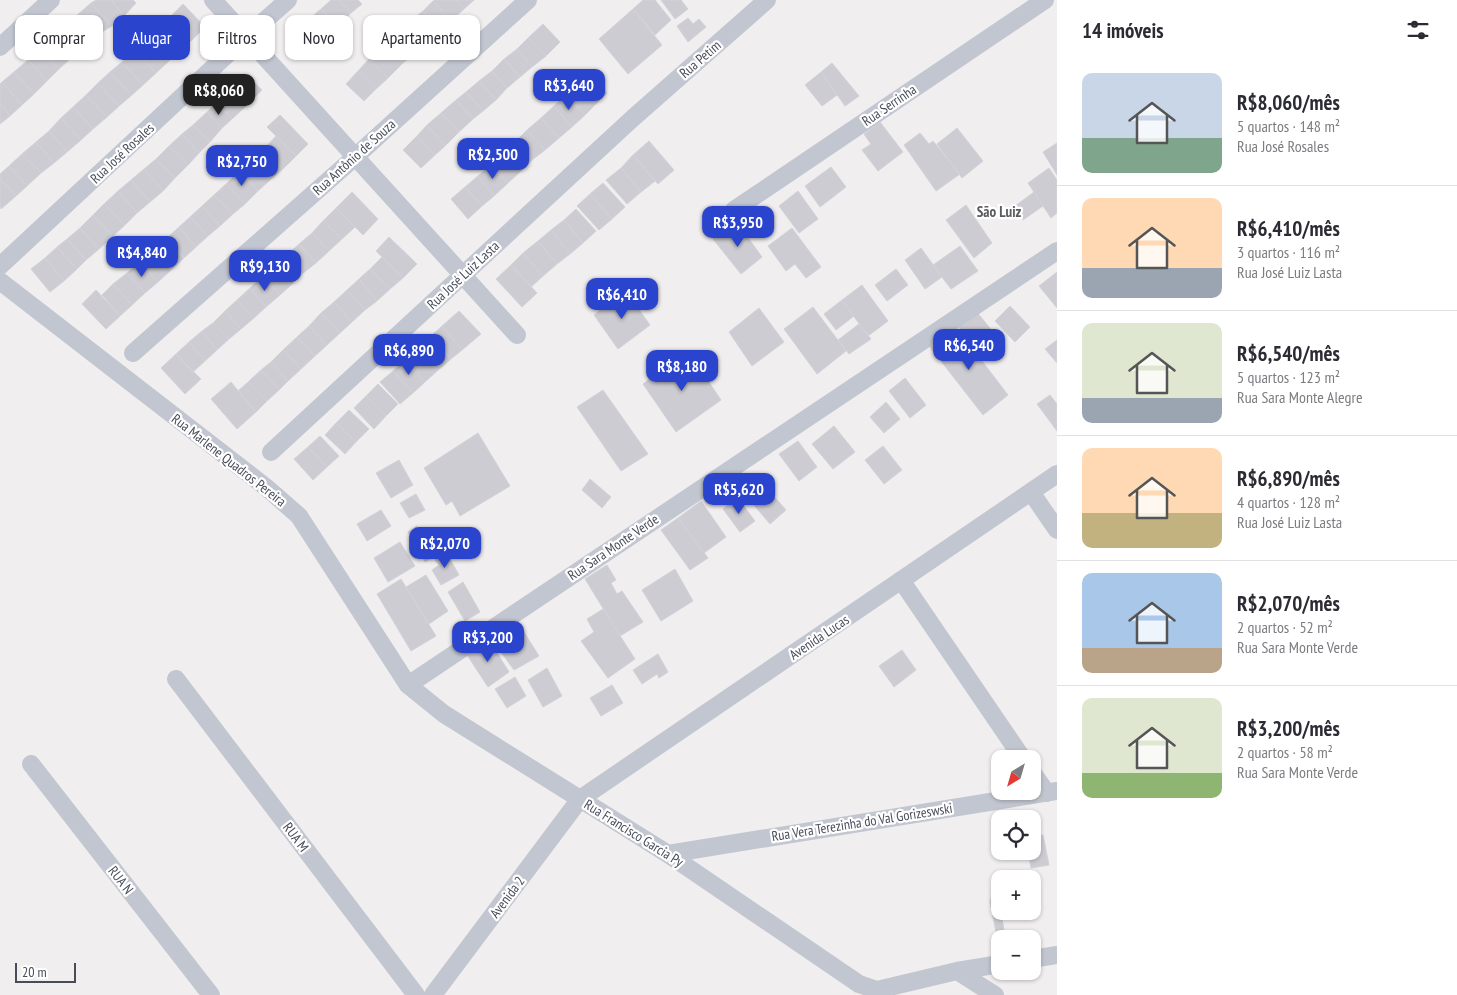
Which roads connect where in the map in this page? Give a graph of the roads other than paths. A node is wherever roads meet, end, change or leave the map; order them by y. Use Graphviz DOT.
graph roads {
  1 [pos="51,0"];
  2 [pos="213,0"];
  3 [pos="288,0"];
  4 [pos="528,0"];
  5 [pos="767,0"];
  6 [pos="1045,0"];
  7 [pos="1054,0"];
  8 [pos="1057,3"];
  9 [pos="226,15"];
  10 [pos="271,15"];
  11 [pos="0,47"];
  12 [pos="221,60"];
  13 [pos="267,60"];
  14 [pos="633,118"];
  15 [pos="355,157"];
  16 [pos="734,210"];
  17 [pos="1057,251"];
  18 [pos="0,266"];
  19 [pos="462,275"];
  20 [pos="0,282"];
  21 [pos="517,335"];
  22 [pos="133,352"];
  23 [pos="270,452"];
  24 [pos="1057,474"];
  25 [pos="1031,492"];
  26 [pos="1057,530"];
  27 [pos="901,580"];
  28 [pos="176,679"];
  29 [pos="408,685"];
  30 [pos="1017,750"];
  31 [pos="31,764"];
  32 [pos="1041,781"];
  33 [pos="1052,792"];
  34 [pos="580,799"];
  35 [pos="668,854"];
  36 [pos="1057,955"];
  37 [pos="1041,958"];
  38 [pos="991,965"];
  39 [pos="957,971"];
  40 [pos="855,989"];
  41 [pos="211,995"];
  42 [pos="416,995"];
  43 [pos="433,995"];
  44 [pos="995,995"];
  1 -- 11 [label="street"];
  2 -- 9 [label="street"];
  3 -- 10 [label="street, Rua José Rosales"];
  4 -- 15 [label="street, Rua Antônio de Souza"];
  5 -- 14 [label="street, Rua Petim"];
  6 -- 16 [label="street, Rua Serrinha"];
  7 -- 8 [label="street"];
  12 -- 18 [label="street, Rua José Rosales"];
  13 -- 15 [label="street"];
  14 -- 19 [label="street, Rua José Luiz Lasta"];
  15 -- 19 [label="street"];
  15 -- 22 [label="street, Rua Antônio de Souza"];
  17 -- 29 [label="street, Rua Sara Monte Verde"];
  19 -- 21 [label="street"];
  19 -- 23 [label="street, Rua José Luiz Lasta"];
  20 -- 29 [label="street, Rua Marlene Quadros Pereira"];
  24 -- 25 [label="street, Avenida Lucas"];
  25 -- 26 [label="street"];
  25 -- 27 [label="street, Avenida Lucas"];
  27 -- 30 [label="street"];
  27 -- 34 [label="street, Avenida Lucas"];
  28 -- 42 [label="street, RUA M"];
  29 -- 34 [label="street, Rua Francisco Garcia Py"];
  31 -- 41 [label="street, RUA N"];
  32 -- 33 [label="street"];
  33 -- 35 [label="street, Rua Vera Terezinha do Val Gorizeswski"];
  34 -- 35 [label="street, Rua Francisco Garcia Py"];
  34 -- 43 [label="street, Avenida 2"];
  35 -- 40 [label="street, Rua Francisco Garcia Py"];
  36 -- 37 [label="street"];
  38 -- 39 [label="street"];
  39 -- 40 [label="street"];
  39 -- 44 [label="street"];
}
